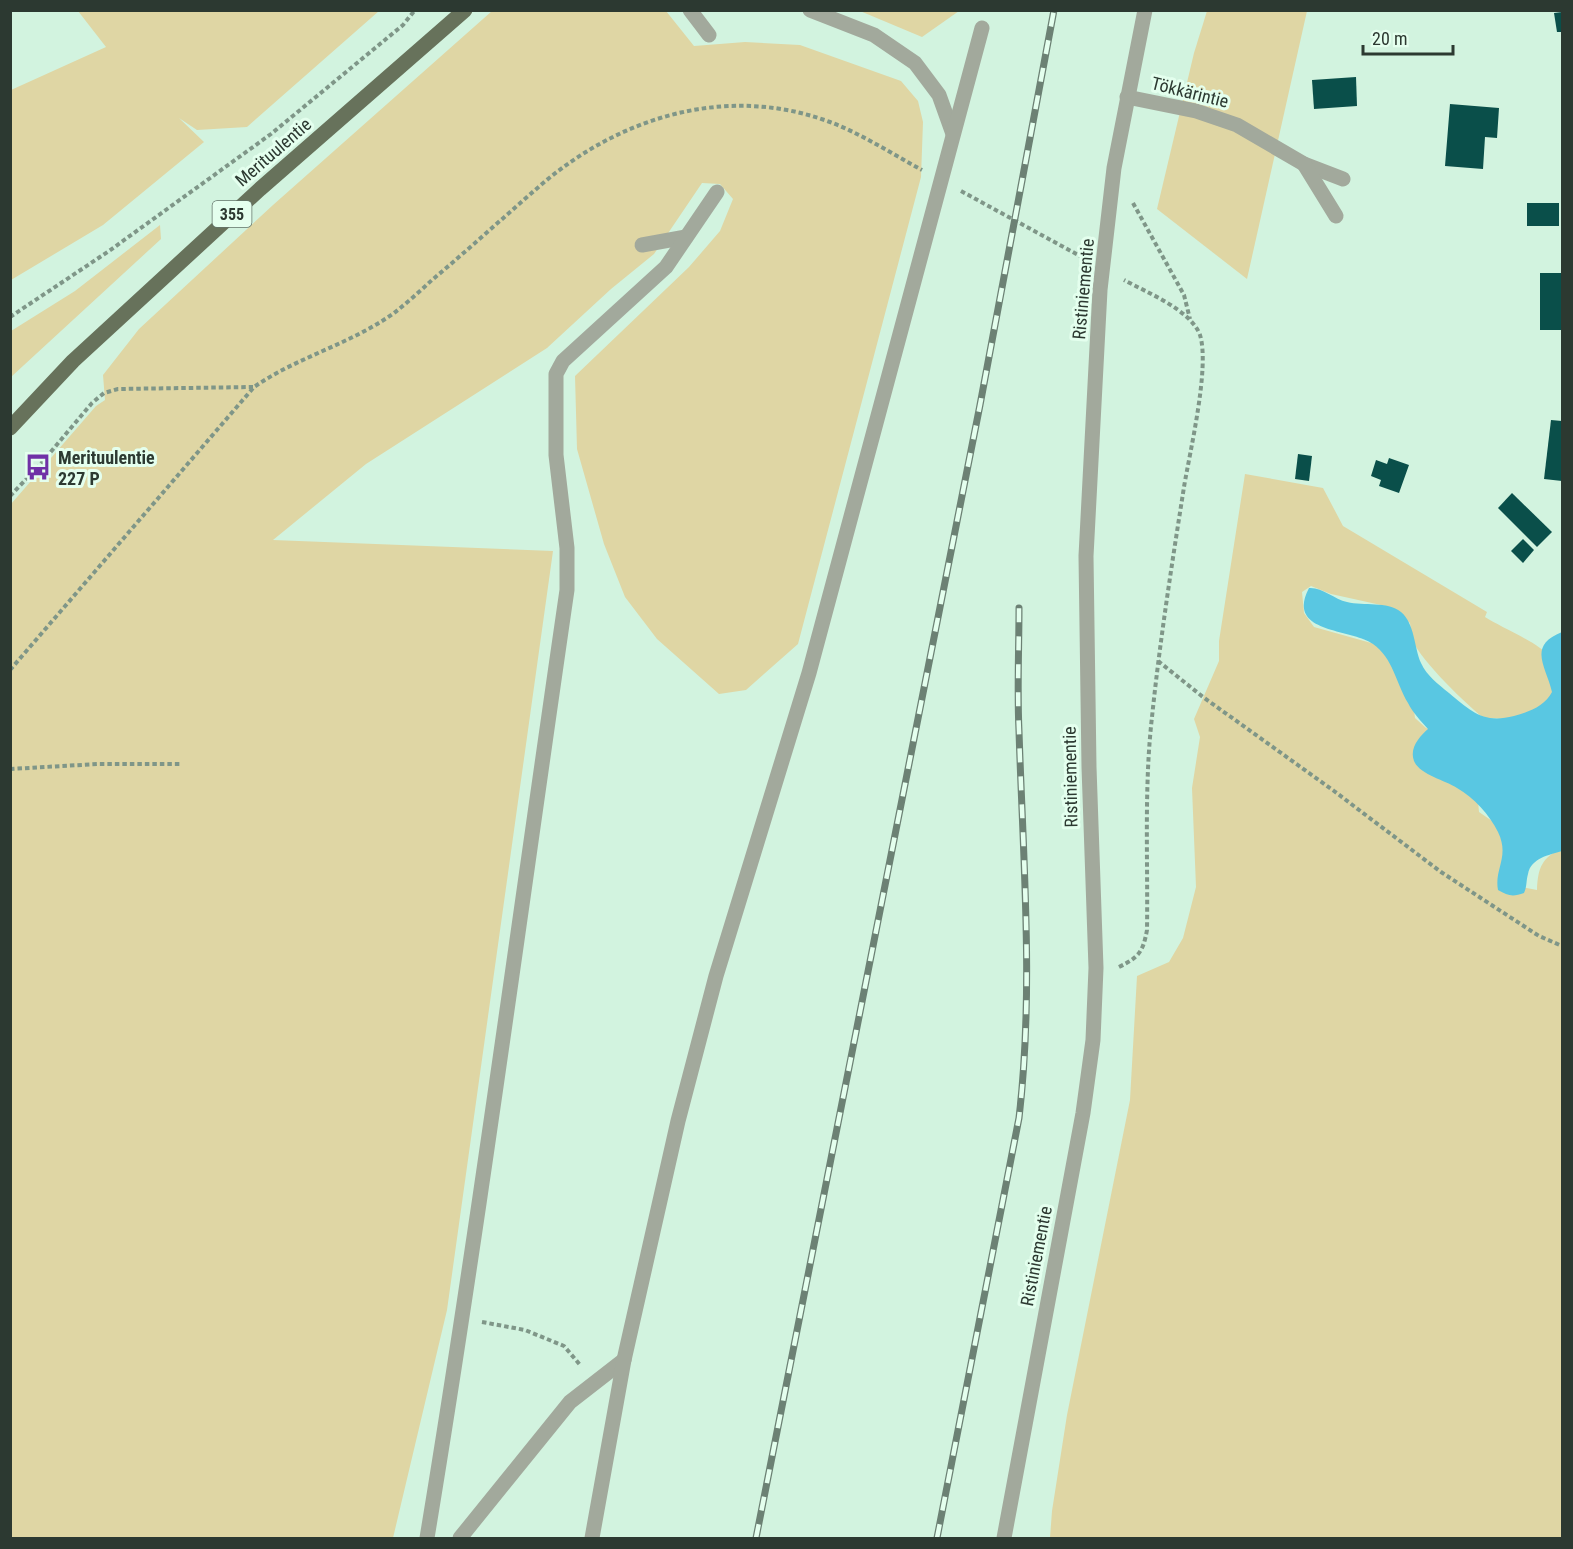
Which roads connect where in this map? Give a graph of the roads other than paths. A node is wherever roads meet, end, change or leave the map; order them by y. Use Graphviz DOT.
graph roads {
  1 [pos="465,10"];
  2 [pos="690,10"];
  3 [pos="810,10"];
  4 [pos="1145,10"];
  5 [pos="982,28"];
  6 [pos="709,35"];
  7 [pos="1127,97"];
  8 [pos="953,134"];
  9 [pos="1304,164"];
  10 [pos="1343,178"];
  11 [pos="717,192"];
  12 [pos="1336,216"];
  13 [pos="686,237"];
  14 [pos="642,245"];
  15 [pos="10,428"];
  16 [pos="624,1360"];
  17 [pos="427,1539"];
  18 [pos="459,1539"];
  19 [pos="592,1539"];
  20 [pos="1004,1539"];
  1 -- 15 [label="main road, Merituulentie / 355"];
  2 -- 6 [label="street"];
  3 -- 8 [label="street"];
  4 -- 7 [label="street, Ristiniementie"];
  5 -- 8 [label="street"];
  7 -- 9 [label="street, Tökkärintie"];
  7 -- 20 [label="street, Ristiniementie"];
  8 -- 16 [label="street"];
  9 -- 10 [label="street, Tökkärintie"];
  9 -- 12 [label="street, Tökkärintie"];
  11 -- 13 [label="street"];
  13 -- 14 [label="street"];
  13 -- 17 [label="street"];
  16 -- 18 [label="street"];
  16 -- 19 [label="street"];
}
